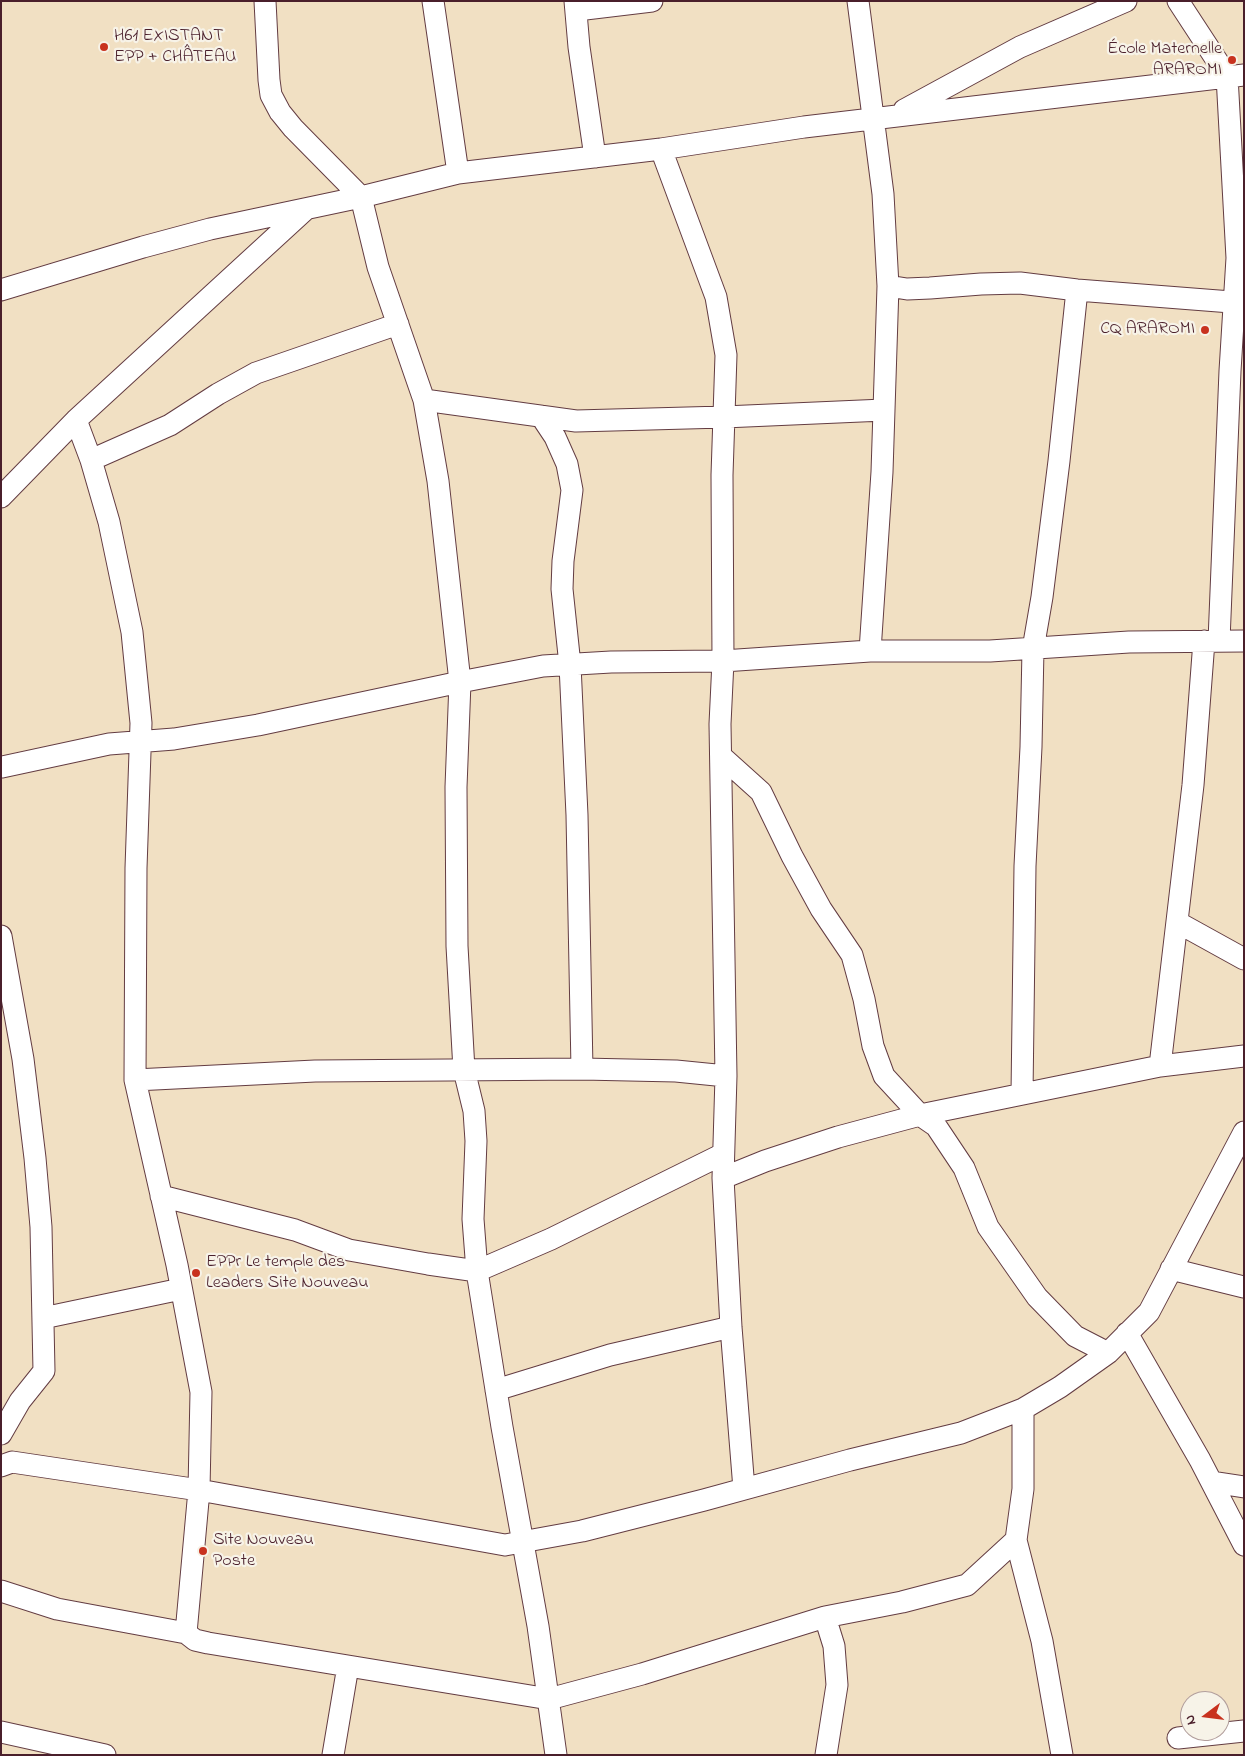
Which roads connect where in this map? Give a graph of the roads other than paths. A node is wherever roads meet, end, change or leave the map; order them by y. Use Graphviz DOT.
graph roads {
  1 [pos="265,1"];
  2 [pos="433,1"];
  3 [pos="652,1"];
  4 [pos="858,1"];
  5 [pos="1126,1"];
  6 [pos="1178,1"];
  7 [pos="576,6"];
  8 [pos="1235,75"];
  9 [pos="883,117"];
  10 [pos="661,149"];
  11 [pos="595,157"];
  12 [pos="458,172"];
  13 [pos="361,197"];
  14 [pos="307,209"];
  15 [pos="888,286"];
  16 [pos="1,290"];
  17 [pos="1077,290"];
  18 [pos="1239,302"];
  19 [pos="398,324"];
  20 [pos="424,400"];
  21 [pos="884,410"];
  22 [pos="541,416"];
  23 [pos="724,417"];
  24 [pos="76,420"];
  25 [pos="91,460"];
  26 [pos="1,497"];
  27 [pos="1212,641"];
  28 [pos="1244,641"];
  29 [pos="1033,649"];
  30 [pos="870,651"];
  31 [pos="723,661"];
  32 [pos="570,665"];
  33 [pos="460,682"];
  34 [pos="140,741"];
  35 [pos="720,756"];
  36 [pos="2,768"];
  37 [pos="1177,922"];
  38 [pos="1,936"];
  39 [pos="1244,959"];
  40 [pos="1244,1056"];
  41 [pos="1160,1066"];
  42 [pos="582,1069"];
  43 [pos="464,1070"];
  44 [pos="726,1076"];
  45 [pos="135,1080"];
  46 [pos="1022,1094"];
  47 [pos="920,1115"];
  48 [pos="1244,1132"];
  49 [pos="723,1154"];
  50 [pos="723,1178"];
  51 [pos="161,1196"];
  52 [pos="1171,1269"];
  53 [pos="477,1271"];
  54 [pos="1244,1287"];
  55 [pos="182,1289"];
  56 [pos="43,1318"];
  57 [pos="731,1327"];
  58 [pos="1128,1333"];
  59 [pos="1108,1353"];
  60 [pos="496,1390"];
  61 [pos="1023,1409"];
  62 [pos="1,1434"];
  63 [pos="1,1466"];
  64 [pos="1212,1482"];
  65 [pos="1244,1487"];
  66 [pos="744,1489"];
  67 [pos="199,1490"];
  68 [pos="1016,1540"];
  69 [pos="522,1542"];
  70 [pos="1244,1545"];
  71 [pos="1,1591"];
  72 [pos="825,1617"];
  73 [pos="186,1633"];
  74 [pos="348,1666"];
  75 [pos="549,1699"];
  76 [pos="1,1732"];
  77 [pos="1244,1732"];
  78 [pos="1178,1738"];
  79 [pos="105,1755"];
  80 [pos="333,1755"];
  81 [pos="556,1755"];
  82 [pos="826,1755"];
  83 [pos="1062,1755"];
  1 -- 13 [label="street"];
  2 -- 12 [label="street"];
  3 -- 7 [label="street"];
  4 -- 9 [label="street"];
  5 -- 9 [label="street"];
  6 -- 8 [label="street"];
  7 -- 11 [label="street"];
  8 -- 9 [label="street"];
  8 -- 18 [label="street"];
  9 -- 10 [label="street"];
  9 -- 15 [label="street"];
  10 -- 11 [label="street"];
  10 -- 23 [label="street"];
  11 -- 12 [label="street"];
  12 -- 13 [label="street"];
  13 -- 14 [label="street"];
  13 -- 19 [label="street"];
  14 -- 16 [label="street"];
  14 -- 24 [label="street"];
  15 -- 17 [label="street"];
  15 -- 21 [label="street"];
  17 -- 18 [label="street"];
  17 -- 29 [label="street"];
  18 -- 27 [label="street"];
  19 -- 20 [label="street"];
  19 -- 25 [label="street"];
  20 -- 22 [label="street"];
  20 -- 33 [label="street"];
  21 -- 23 [label="street"];
  21 -- 30 [label="street"];
  22 -- 23 [label="street"];
  22 -- 32 [label="street"];
  23 -- 31 [label="street"];
  24 -- 25 [label="street"];
  24 -- 26 [label="street"];
  25 -- 34 [label="street"];
  27 -- 28 [label="street"];
  27 -- 29 [label="street"];
  27 -- 37 [label="street"];
  29 -- 30 [label="street"];
  29 -- 46 [label="street"];
  30 -- 31 [label="street"];
  31 -- 32 [label="street"];
  31 -- 35 [label="street"];
  32 -- 33 [label="street"];
  32 -- 42 [label="street"];
  33 -- 34 [label="street"];
  33 -- 43 [label="street"];
  34 -- 36 [label="street"];
  34 -- 45 [label="street"];
  35 -- 44 [label="street"];
  35 -- 47 [label="street"];
  37 -- 39 [label="street"];
  37 -- 41 [label="street"];
  38 -- 56 [label="street"];
  40 -- 41 [label="street"];
  41 -- 46 [label="street"];
  42 -- 43 [label="street"];
  42 -- 44 [label="street"];
  43 -- 45 [label="street"];
  43 -- 53 [label="street"];
  44 -- 49 [label="street"];
  45 -- 51 [label="street"];
  46 -- 47 [label="street"];
  47 -- 50 [label="street"];
  47 -- 59 [label="street"];
  48 -- 52 [label="street"];
  49 -- 50 [label="street"];
  49 -- 53 [label="street"];
  50 -- 57 [label="street"];
  51 -- 53 [label="street"];
  51 -- 55 [label="street"];
  52 -- 54 [label="street"];
  52 -- 58 [label="street"];
  53 -- 60 [label="street"];
  55 -- 56 [label="street"];
  55 -- 67 [label="street"];
  56 -- 62 [label="street"];
  57 -- 60 [label="street"];
  57 -- 66 [label="street"];
  58 -- 59 [label="street"];
  58 -- 64 [label="street"];
  59 -- 61 [label="street"];
  60 -- 69 [label="street"];
  61 -- 66 [label="street"];
  61 -- 68 [label="street"];
  63 -- 67 [label="street"];
  64 -- 65 [label="street"];
  64 -- 70 [label="street"];
  66 -- 69 [label="street"];
  67 -- 69 [label="street"];
  67 -- 73 [label="street"];
  68 -- 72 [label="street"];
  68 -- 83 [label="street"];
  69 -- 75 [label="street"];
  71 -- 73 [label="street"];
  72 -- 75 [label="street"];
  72 -- 82 [label="street"];
  73 -- 74 [label="street"];
  74 -- 75 [label="street"];
  74 -- 80 [label="street"];
  75 -- 81 [label="street"];
  76 -- 79 [label="street"];
  77 -- 78 [label="street"];
}
